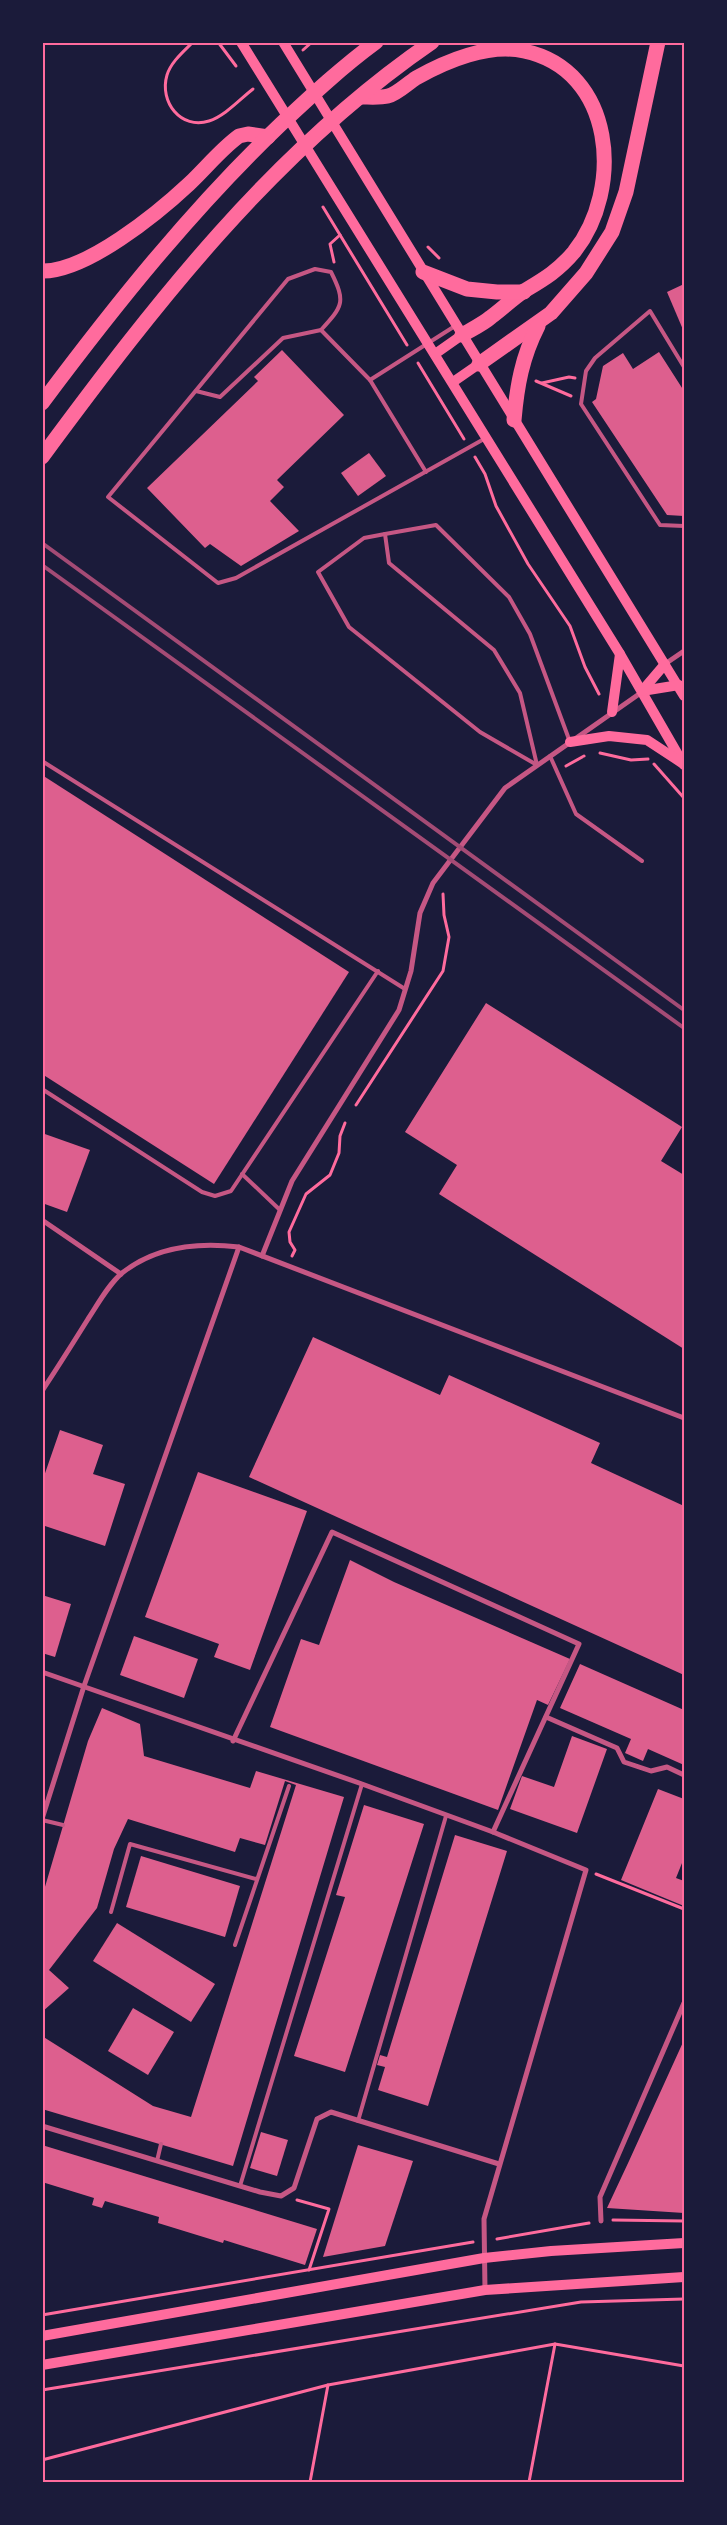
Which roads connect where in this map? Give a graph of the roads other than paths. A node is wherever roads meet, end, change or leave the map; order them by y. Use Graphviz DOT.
graph roads {
  1 [pos="241,42"];
  2 [pos="283,42"];
  3 [pos="376,42"];
  4 [pos="432,42"];
  5 [pos="658,42"];
  6 [pos="361,97"];
  7 [pos="268,137"];
  8 [pos="42,271"];
  9 [pos="423,272"];
  10 [pos="524,292"];
  11 [pos="541,321"];
  12 [pos="321,330"];
  13 [pos="459,330"];
  14 [pos="428,342"];
  15 [pos="435,354"];
  16 [pos="479,364"];
  17 [pos="684,367"];
  18 [pos="370,380"];
  19 [pos="453,382"];
  20 [pos="196,391"];
  21 [pos="42,403"];
  22 [pos="514,420"];
  23 [pos="486,438"];
  24 [pos="42,457"];
  25 [pos="426,472"];
  26 [pos="684,526"];
  27 [pos="385,534"];
  28 [pos="684,651"];
  29 [pos="620,654"];
  30 [pos="665,664"];
  31 [pos="682,682"];
  32 [pos="642,691"];
  33 [pos="684,696"];
  34 [pos="612,712"];
  35 [pos="570,742"];
  36 [pos="550,756"];
  37 [pos="42,761"];
  38 [pos="683,764"];
  39 [pos="536,765"];
  40 [pos="642,861"];
  41 [pos="378,971"];
  42 [pos="405,989"];
  43 [pos="42,1089"];
  44 [pos="242,1174"];
  45 [pos="280,1210"];
  46 [pos="42,1220"];
  47 [pos="239,1247"];
  48 [pos="262,1256"];
  49 [pos="121,1274"];
  50 [pos="42,1391"];
  51 [pos="684,1418"];
  52 [pos="42,1672"];
  53 [pos="84,1686"];
  54 [pos="546,1717"];
  55 [pos="234,1741"];
  56 [pos="684,1775"];
  57 [pos="362,1784"];
  58 [pos="289,1786"];
  59 [pos="446,1816"];
  60 [pos="42,1819"];
  61 [pos="63,1825"];
  62 [pos="492,1832"];
  63 [pos="256,1879"];
  64 [pos="111,1912"];
  65 [pos="235,1945"];
  66 [pos="684,2003"];
  67 [pos="358,2122"];
  68 [pos="42,2126"];
  69 [pos="162,2144"];
  70 [pos="157,2161"];
  71 [pos="499,2164"];
  72 [pos="240,2186"];
  73 [pos="601,2221"];
  74 [pos="684,2243"];
  75 [pos="484,2258"];
  76 [pos="684,2277"];
  77 [pos="485,2290"];
  78 [pos="42,2336"];
  79 [pos="42,2365"];
  1 -- 14 [label="main road"];
  2 -- 9 [label="main road"];
  3 -- 7 [label="highway"];
  4 -- 6 [label="highway"];
  5 -- 11 [label="highway"];
  6 -- 10 [label="highway"];
  6 -- 24 [label="highway"];
  7 -- 8 [label="highway"];
  7 -- 21 [label="highway"];
  9 -- 10 [label="highway"];
  9 -- 13 [label="main road"];
  10 -- 13 [label="highway"];
  11 -- 16 [label="highway"];
  11 -- 22 [label="highway"];
  12 -- 18 [label="lane"];
  12 -- 20 [label="lane"];
  12 -- 20 [label="lane"];
  13 -- 14 [label="lane"];
  13 -- 15 [label="main road"];
  13 -- 16 [label="main road"];
  14 -- 15 [label="main road"];
  14 -- 18 [label="lane"];
  15 -- 19 [label="main road"];
  16 -- 19 [label="main road"];
  16 -- 22 [label="main road"];
  17 -- 26 [label="lane"];
  18 -- 25 [label="lane"];
  19 -- 23 [label="main road"];
  20 -- 25 [label="lane"];
  22 -- 30 [label="main road"];
  23 -- 25 [label="lane"];
  23 -- 29 [label="main road"];
  27 -- 35 [label="lane"];
  27 -- 39 [label="lane"];
  27 -- 39 [label="lane"];
  28 -- 30 [label="street"];
  29 -- 32 [label="main road"];
  29 -- 34 [label="main road"];
  30 -- 31 [label="main road"];
  30 -- 32 [label="main road"];
  31 -- 32 [label="main road"];
  31 -- 33 [label="main road"];
  32 -- 34 [label="street"];
  32 -- 38 [label="main road"];
  34 -- 35 [label="street"];
  35 -- 36 [label="street"];
  35 -- 38 [label="main road"];
  36 -- 39 [label="street"];
  36 -- 40 [label="lane"];
  37 -- 41 [label="lane"];
  39 -- 42 [label="street"];
  41 -- 42 [label="lane"];
  41 -- 44 [label="lane"];
  42 -- 45 [label="street"];
  43 -- 44 [label="lane"];
  44 -- 45 [label="lane"];
  45 -- 48 [label="street"];
  46 -- 49 [label="street"];
  47 -- 48 [label="street"];
  47 -- 49 [label="street"];
  47 -- 53 [label="street"];
  48 -- 51 [label="street"];
  49 -- 50 [label="street"];
  52 -- 53 [label="street"];
  53 -- 55 [label="street"];
  53 -- 60 [label="street"];
  54 -- 55 [label="street"];
  54 -- 56 [label="street"];
  54 -- 62 [label="street"];
  55 -- 57 [label="street"];
  57 -- 59 [label="street"];
  57 -- 72 [label="lane"];
  58 -- 63 [label="lane"];
  59 -- 62 [label="street"];
  59 -- 67 [label="lane"];
  60 -- 61 [label="lane"];
  62 -- 71 [label="street"];
  63 -- 64 [label="lane"];
  63 -- 65 [label="lane"];
  66 -- 73 [label="street"];
  67 -- 71 [label="street"];
  67 -- 72 [label="street"];
  68 -- 70 [label="street"];
  69 -- 70 [label="lane"];
  70 -- 72 [label="street"];
  71 -- 75 [label="street"];
  74 -- 75 [label="main road"];
  75 -- 77 [label="street"];
  75 -- 78 [label="main road"];
  76 -- 77 [label="main road"];
  77 -- 79 [label="main road"];
}
